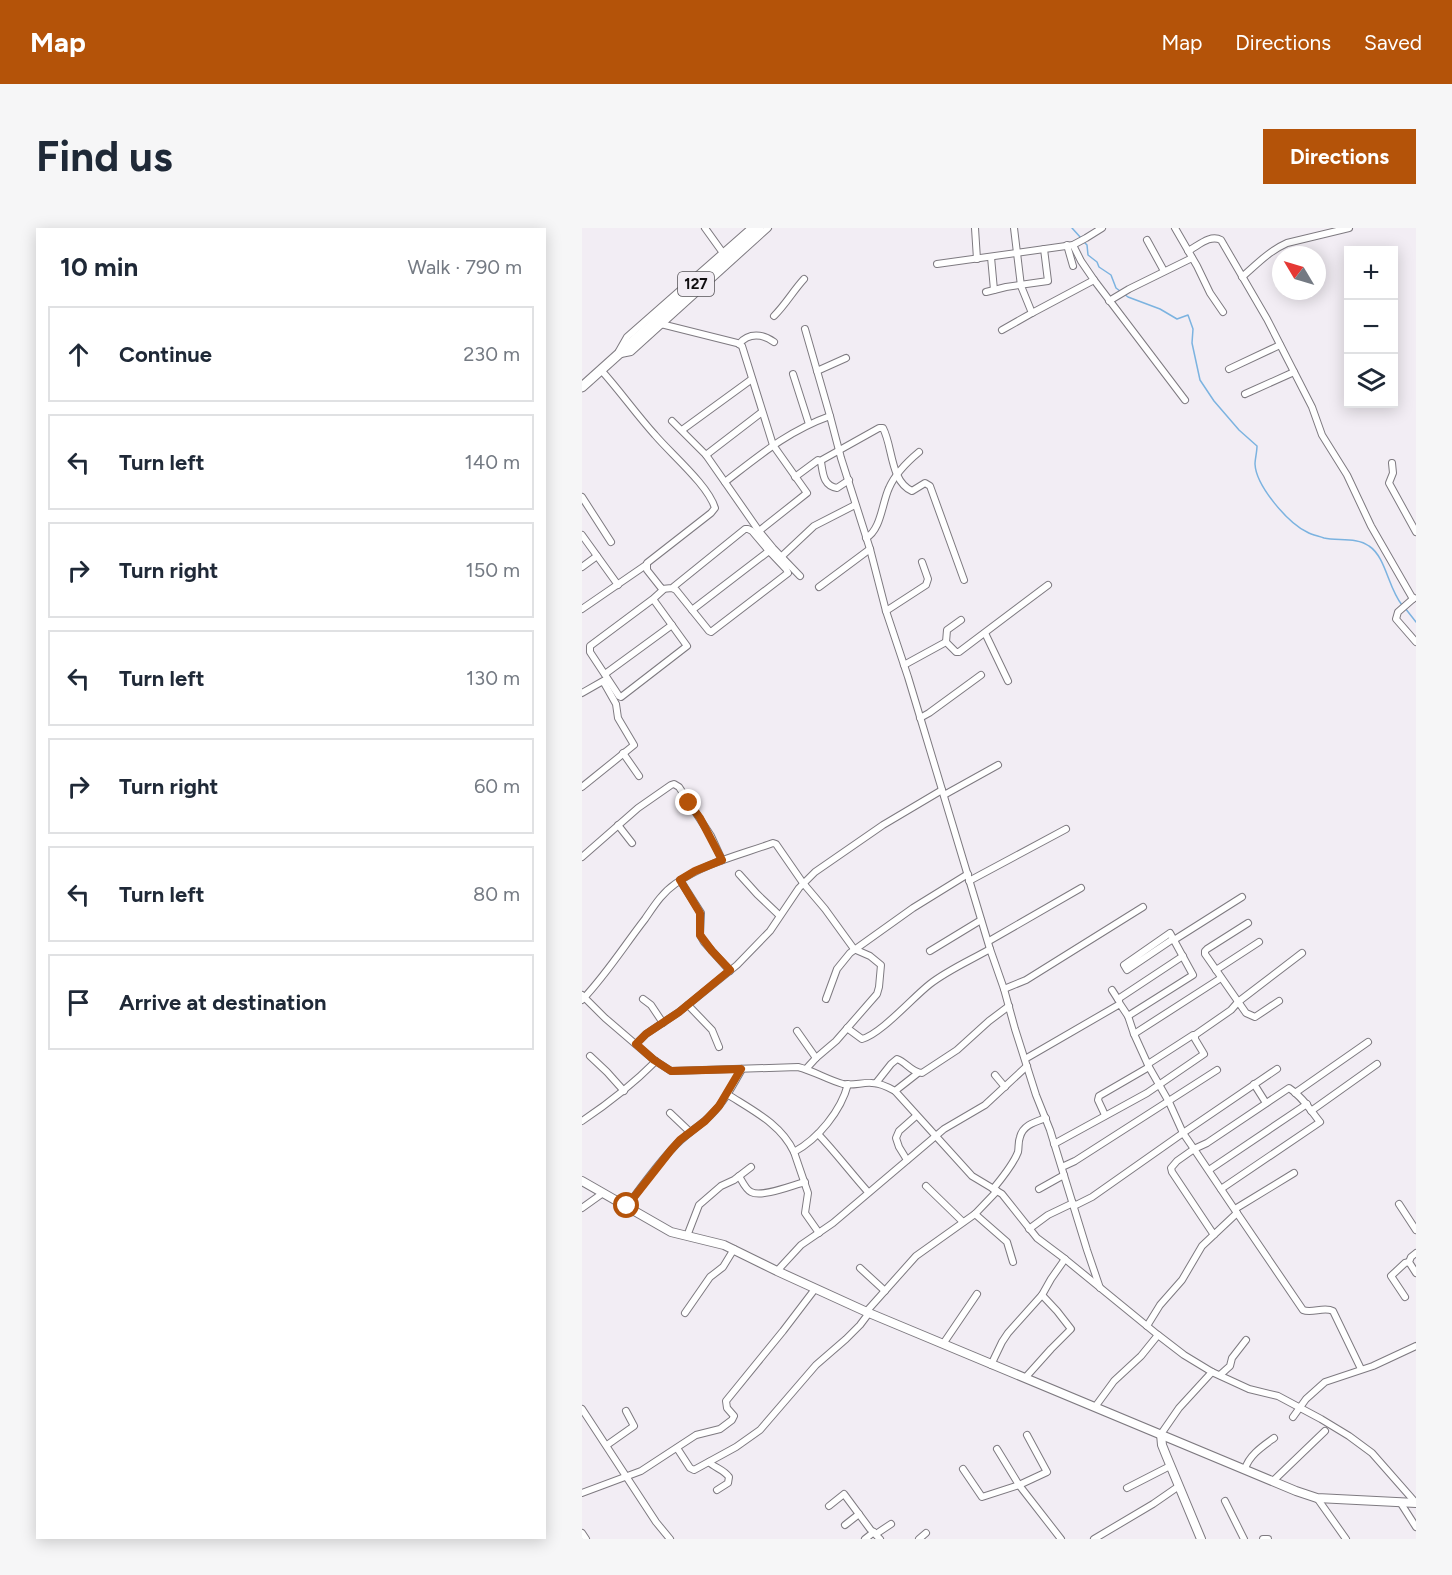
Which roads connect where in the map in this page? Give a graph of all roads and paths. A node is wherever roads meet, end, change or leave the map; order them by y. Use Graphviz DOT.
graph roads {
  1 [pos="705,228"];
  2 [pos="751,228"];
  3 [pos="759,228"];
  4 [pos="768,228"];
  5 [pos="975,228"];
  6 [pos="1014,228"];
  7 [pos="1102,228"];
  8 [pos="1175,228"];
  9 [pos="1349,228"];
  10 [pos="1148,240"];
  11 [pos="1073,244"];
  12 [pos="1044,249"];
  13 [pos="1188,251"];
  14 [pos="723,253"];
  15 [pos="1017,253"];
  16 [pos="991,257"];
  17 [pos="1192,258"];
  18 [pos="977,259"];
  19 [pos="937,264"];
  20 [pos="1073,266"];
  21 [pos="1164,271"];
  22 [pos="1242,277"];
  23 [pos="804,279"];
  24 [pos="1094,280"];
  25 [pos="1021,286"];
  26 [pos="994,290"];
  27 [pos="986,292"];
  28 [pos="1110,301"];
  29 [pos="1223,312"];
  30 [pos="1032,313"];
  31 [pos="774,316"];
  32 [pos="661,324"];
  33 [pos="805,329"];
  34 [pos="1002,330"];
  35 [pos="774,342"];
  36 [pos="739,344"];
  37 [pos="1281,345"];
  38 [pos="618,354"];
  39 [pos="846,357"];
  40 [pos="1229,369"];
  41 [pos="601,370"];
  42 [pos="817,371"];
  43 [pos="1294,372"];
  44 [pos="793,374"];
  45 [pos="752,379"];
  46 [pos="582,387"];
  47 [pos="1245,394"];
  48 [pos="1185,400"];
  49 [pos="762,412"];
  50 [pos="830,416"];
  51 [pos="672,421"];
  52 [pos="809,424"];
  53 [pos="682,430"];
  54 [pos="773,445"];
  55 [pos="839,450"];
  56 [pos="919,452"];
  57 [pos="706,455"];
  58 [pos="820,460"];
  59 [pos="1392,463"];
  60 [pos="897,474"];
  61 [pos="795,477"];
  62 [pos="849,480"];
  63 [pos="725,482"];
  64 [pos="582,497"];
  65 [pos="855,505"];
  66 [pos="759,531"];
  67 [pos="1416,532"];
  68 [pos="582,534"];
  69 [pos="866,538"];
  70 [pos="611,542"];
  71 [pos="870,549"];
  72 [pos="769,551"];
  73 [pos="597,556"];
  74 [pos="781,557"];
  75 [pos="922,562"];
  76 [pos="646,565"];
  77 [pos="582,567"];
  78 [pos="800,576"];
  79 [pos="964,580"];
  80 [pos="618,585"];
  81 [pos="1048,585"];
  82 [pos="819,587"];
  83 [pos="672,588"];
  84 [pos="663,590"];
  85 [pos="653,598"];
  86 [pos="1415,598"];
  87 [pos="582,609"];
  88 [pos="692,610"];
  89 [pos="886,611"];
  90 [pos="961,620"];
  91 [pos="672,625"];
  92 [pos="985,633"];
  93 [pos="946,642"];
  94 [pos="1416,642"];
  95 [pos="904,665"];
  96 [pos="605,674"];
  97 [pos="981,675"];
  98 [pos="1008,681"];
  99 [pos="582,693"];
  100 [pos="920,718"];
  101 [pos="623,753"];
  102 [pos="998,765"];
  103 [pos="639,776"];
  104 [pos="582,788"];
  105 [pos="943,792"];
  106 [pos="618,825"];
  107 [pos="1066,829"];
  108 [pos="632,843"];
  109 [pos="582,857"];
  110 [pos="722,860"];
  111 [pos="739,874"];
  112 [pos="968,877"];
  113 [pos="680,880"];
  114 [pos="803,883"];
  115 [pos="1081,888"];
  116 [pos="1242,897"];
  117 [pos="1143,907"];
  118 [pos="779,915"];
  119 [pos="981,920"];
  120 [pos="1248,923"];
  121 [pos="1173,939"];
  122 [pos="989,941"];
  123 [pos="1259,942"];
  124 [pos="854,949"];
  125 [pos="990,949"];
  126 [pos="930,951"];
  127 [pos="1302,953"];
  128 [pos="1183,957"];
  129 [pos="730,970"];
  130 [pos="1216,970"];
  131 [pos="1221,978"];
  132 [pos="1004,989"];
  133 [pos="1112,990"];
  134 [pos="583,997"];
  135 [pos="644,999"];
  136 [pos="826,999"];
  137 [pos="1279,1001"];
  138 [pos="1119,1002"];
  139 [pos="1238,1002"];
  140 [pos="688,1005"];
  141 [pos="1009,1006"];
  142 [pos="1128,1016"];
  143 [pos="663,1023"];
  144 [pos="847,1028"];
  145 [pos="796,1031"];
  146 [pos="1134,1035"];
  147 [pos="1195,1035"];
  148 [pos="1368,1042"];
  149 [pos="636,1044"];
  150 [pos="719,1047"];
  151 [pos="590,1056"];
  152 [pos="816,1058"];
  153 [pos="656,1061"];
  154 [pos="1026,1062"];
  155 [pos="1377,1064"];
  156 [pos="1149,1065"];
  157 [pos="741,1069"];
  158 [pos="806,1069"];
  159 [pos="1276,1069"];
  160 [pos="1217,1070"];
  161 [pos="918,1073"];
  162 [pos="995,1075"];
  163 [pos="876,1083"];
  164 [pos="848,1084"];
  165 [pos="1158,1084"];
  166 [pos="1254,1084"];
  167 [pos="1005,1087"];
  168 [pos="624,1091"];
  169 [pos="895,1091"];
  170 [pos="1295,1093"];
  171 [pos="727,1094"];
  172 [pos="1169,1102"];
  173 [pos="1266,1103"];
  174 [pos="1307,1104"];
  175 [pos="582,1111"];
  176 [pos="1311,1111"];
  177 [pos="670,1113"];
  178 [pos="1106,1115"];
  179 [pos="916,1116"];
  180 [pos="1046,1118"];
  181 [pos="585,1119"];
  182 [pos="690,1132"];
  183 [pos="1183,1132"];
  184 [pos="818,1134"];
  185 [pos="935,1136"];
  186 [pos="1054,1144"];
  187 [pos="1194,1149"];
  188 [pos="794,1152"];
  189 [pos="907,1160"];
  190 [pos="751,1167"];
  191 [pos="1062,1167"];
  192 [pos="1209,1170"];
  193 [pos="1294,1173"];
  194 [pos="1064,1175"];
  195 [pos="739,1176"];
  196 [pos="582,1181"];
  197 [pos="805,1182"];
  198 [pos="926,1185"];
  199 [pos="1039,1189"];
  200 [pos="1221,1189"];
  201 [pos="995,1190"];
  202 [pos="868,1192"];
  203 [pos="603,1193"];
  204 [pos="1073,1204"];
  205 [pos="1399,1204"];
  206 [pos="627,1206"];
  207 [pos="582,1208"];
  208 [pos="1236,1211"];
  209 [pos="975,1214"];
  210 [pos="963,1222"];
  211 [pos="1029,1229"];
  212 [pos="1416,1230"];
  213 [pos="819,1233"];
  214 [pos="1214,1235"];
  215 [pos="687,1236"];
  216 [pos="734,1249"];
  217 [pos="1416,1253"];
  218 [pos="1065,1259"];
  219 [pos="1014,1262"];
  220 [pos="1409,1262"];
  221 [pos="860,1268"];
  222 [pos="777,1271"];
  223 [pos="1416,1273"];
  224 [pos="1101,1288"];
  225 [pos="815,1289"];
  226 [pos="885,1291"];
  227 [pos="977,1294"];
  228 [pos="1042,1295"];
  229 [pos="1405,1298"];
  230 [pos="685,1313"];
  231 [pos="868,1313"];
  232 [pos="1147,1326"];
  233 [pos="1158,1335"];
  234 [pos="1246,1340"];
  235 [pos="943,1344"];
  236 [pos="1416,1346"];
  237 [pos="991,1365"];
  238 [pos="1361,1369"];
  239 [pos="1212,1372"];
  240 [pos="1220,1375"];
  241 [pos="1025,1378"];
  242 [pos="1095,1407"];
  243 [pos="1300,1408"];
  244 [pos="582,1409"];
  245 [pos="626,1411"];
  246 [pos="1293,1417"];
  247 [pos="1325,1431"];
  248 [pos="1161,1434"];
  249 [pos="1027,1435"];
  250 [pos="1274,1438"];
  251 [pos="607,1445"];
  252 [pos="677,1448"];
  253 [pos="997,1449"];
  254 [pos="709,1462"];
  255 [pos="1170,1466"];
  256 [pos="963,1469"];
  257 [pos="1245,1469"];
  258 [pos="627,1477"];
  259 [pos="1273,1481"];
  260 [pos="1019,1485"];
  261 [pos="1179,1486"];
  262 [pos="1127,1488"];
  263 [pos="717,1490"];
  264 [pos="582,1494"];
  265 [pos="1317,1498"];
  266 [pos="1225,1501"];
  267 [pos="1400,1502"];
  268 [pos="1416,1503"];
  269 [pos="829,1506"];
  270 [pos="859,1514"];
  271 [pos="891,1524"];
  272 [pos="845,1525"];
  273 [pos="1416,1527"];
  274 [pos="582,1533"];
  275 [pos="926,1533"];
  276 [pos="877,1535"];
  277 [pos="585,1539"];
  278 [pos="670,1539"];
  279 [pos="865,1539"];
  280 [pos="919,1539"];
  281 [pos="1061,1539"];
  282 [pos="1094,1539"];
  283 [pos="1201,1539"];
  284 [pos="1244,1539"];
  285 [pos="1263,1539"];
  286 [pos="1268,1539"];
  287 [pos="1346,1539"];
  1 -- 14 [label="street"];
  2 -- 14 [label="street"];
  3 -- 38 [label="main road, 127"];
  4 -- 32 [label="street"];
  5 -- 18 [label="street"];
  6 -- 15 [label="street"];
  7 -- 11 [label="street"];
  8 -- 13 [label="street"];
  9 -- 22 [label="street"];
  10 -- 21 [label="street"];
  11 -- 12 [label="street"];
  11 -- 20 [label="street"];
  11 -- 24 [label="street"];
  12 -- 15 [label="street"];
  12 -- 25 [label="street"];
  13 -- 17 [label="street"];
  13 -- 22 [label="street"];
  14 -- 38 [label="street"];
  15 -- 16 [label="street"];
  15 -- 25 [label="street"];
  16 -- 18 [label="street"];
  16 -- 26 [label="street"];
  17 -- 21 [label="street"];
  17 -- 29 [label="street"];
  18 -- 19 [label="street"];
  21 -- 28 [label="street"];
  22 -- 37 [label="street"];
  23 -- 31 [label="street"];
  24 -- 28 [label="street"];
  24 -- 30 [label="street"];
  25 -- 26 [label="street"];
  25 -- 30 [label="street"];
  26 -- 27 [label="street"];
  28 -- 48 [label="street"];
  30 -- 34 [label="street"];
  32 -- 36 [label="street"];
  32 -- 38 [label="street"];
  33 -- 42 [label="street"];
  35 -- 36 [label="street"];
  36 -- 45 [label="street"];
  37 -- 40 [label="street"];
  37 -- 43 [label="street"];
  38 -- 41 [label="main road, 127"];
  39 -- 42 [label="street"];
  41 -- 46 [label="main road, 127"];
  41 -- 76 [label="street"];
  42 -- 50 [label="street"];
  43 -- 47 [label="street"];
  43 -- 86 [label="street"];
  44 -- 52 [label="street"];
  45 -- 49 [label="street"];
  45 -- 53 [label="street"];
  49 -- 54 [label="street"];
  49 -- 57 [label="street"];
  50 -- 52 [label="street"];
  50 -- 55 [label="street"];
  51 -- 53 [label="street"];
  52 -- 54 [label="street"];
  53 -- 57 [label="street"];
  54 -- 61 [label="street"];
  54 -- 63 [label="street"];
  55 -- 58 [label="street"];
  55 -- 60 [label="street"];
  55 -- 62 [label="street"];
  56 -- 60 [label="street"];
  57 -- 63 [label="street"];
  58 -- 61 [label="street"];
  58 -- 62 [label="street"];
  59 -- 67 [label="street"];
  60 -- 69 [label="street"];
  60 -- 79 [label="street"];
  61 -- 66 [label="street"];
  62 -- 65 [label="street"];
  63 -- 66 [label="street"];
  64 -- 70 [label="street"];
  65 -- 69 [label="street"];
  65 -- 74 [label="street"];
  66 -- 74 [label="street"];
  68 -- 73 [label="street"];
  69 -- 71 [label="street"];
  71 -- 82 [label="street"];
  71 -- 89 [label="street"];
  72 -- 83 [label="street"];
  72 -- 88 [label="street"];
  72 -- 88 [label="street"];
  73 -- 77 [label="street"];
  73 -- 80 [label="street"];
  74 -- 78 [label="street"];
  75 -- 89 [label="street"];
  76 -- 80 [label="street"];
  76 -- 84 [label="street"];
  80 -- 87 [label="street"];
  81 -- 92 [label="street"];
  83 -- 84 [label="street"];
  83 -- 88 [label="street"];
  84 -- 85 [label="street"];
  85 -- 91 [label="street"];
  85 -- 96 [label="street"];
  86 -- 94 [label="street"];
  89 -- 95 [label="street"];
  90 -- 93 [label="street"];
  91 -- 96 [label="street"];
  91 -- 96 [label="street"];
  92 -- 93 [label="street"];
  92 -- 98 [label="street"];
  93 -- 95 [label="street"];
  95 -- 100 [label="street"];
  97 -- 100 [label="street"];
  99 -- 101 [label="street"];
  100 -- 105 [label="street"];
  101 -- 103 [label="street"];
  101 -- 104 [label="street"];
  102 -- 105 [label="street"];
  105 -- 112 [label="street"];
  105 -- 114 [label="street"];
  106 -- 108 [label="street"];
  106 -- 109 [label="street"];
  106 -- 110 [label="street"];
  107 -- 112 [label="street"];
  110 -- 113 [label="street"];
  110 -- 114 [label="street"];
  111 -- 118 [label="street"];
  112 -- 119 [label="street"];
  112 -- 124 [label="street"];
  113 -- 129 [label="street"];
  113 -- 134 [label="street"];
  114 -- 118 [label="street"];
  114 -- 124 [label="street"];
  115 -- 122 [label="street"];
  116 -- 121 [label="street"];
  117 -- 132 [label="street"];
  118 -- 129 [label="street"];
  119 -- 122 [label="street"];
  119 -- 126 [label="street"];
  120 -- 130 [label="street"];
  121 -- 121 [label="street"];
  121 -- 128 [label="street"];
  122 -- 125 [label="street"];
  123 -- 130 [label="street"];
  124 -- 136 [label="street"];
  124 -- 144 [label="street"];
  125 -- 132 [label="street"];
  125 -- 144 [label="street"];
  127 -- 139 [label="street"];
  128 -- 138 [label="street"];
  128 -- 142 [label="street"];
  129 -- 140 [label="street"];
  130 -- 131 [label="street"];
  131 -- 139 [label="street"];
  131 -- 146 [label="street"];
  132 -- 141 [label="street"];
  133 -- 138 [label="street"];
  134 -- 149 [label="street"];
  135 -- 143 [label="street"];
  137 -- 139 [label="street"];
  138 -- 142 [label="street"];
  138 -- 154 [label="street"];
  139 -- 147 [label="street"];
  140 -- 143 [label="street"];
  140 -- 150 [label="street"];
  141 -- 154 [label="street"];
  141 -- 161 [label="street"];
  142 -- 146 [label="street"];
  143 -- 149 [label="street"];
  144 -- 152 [label="street"];
  145 -- 152 [label="street"];
  146 -- 156 [label="street"];
  147 -- 156 [label="street"];
  147 -- 165 [label="street"];
  148 -- 170 [label="street"];
  149 -- 153 [label="street"];
  151 -- 168 [label="street"];
  152 -- 158 [label="street"];
  153 -- 157 [label="street"];
  153 -- 168 [label="street"];
  154 -- 167 [label="street"];
  154 -- 180 [label="street"];
  155 -- 176 [label="street"];
  156 -- 165 [label="street"];
  156 -- 178 [label="street"];
  157 -- 158 [label="street"];
  157 -- 171 [label="street"];
  158 -- 164 [label="street"];
  159 -- 166 [label="street"];
  160 -- 172 [label="street"];
  161 -- 163 [label="street"];
  161 -- 169 [label="street"];
  162 -- 167 [label="street"];
  163 -- 164 [label="street"];
  163 -- 169 [label="street"];
  164 -- 184 [label="street"];
  165 -- 172 [label="street"];
  165 -- 178 [label="street"];
  166 -- 173 [label="street"];
  166 -- 183 [label="street"];
  167 -- 185 [label="street"];
  168 -- 181 [label="street"];
  169 -- 179 [label="street"];
  170 -- 173 [label="street"];
  170 -- 174 [label="street"];
  171 -- 182 [label="street"];
  171 -- 188 [label="street"];
  172 -- 183 [label="street"];
  172 -- 191 [label="street"];
  173 -- 187 [label="street"];
  174 -- 176 [label="street"];
  174 -- 192 [label="street"];
  175 -- 181 [label="street"];
  176 -- 200 [label="street"];
  177 -- 182 [label="street"];
  178 -- 186 [label="street"];
  179 -- 185 [label="street"];
  179 -- 189 [label="street"];
  180 -- 186 [label="street"];
  180 -- 201 [label="street"];
  182 -- 206 [label="street"];
  183 -- 187 [label="street"];
  183 -- 204 [label="street"];
  184 -- 188 [label="street"];
  184 -- 202 [label="street"];
  185 -- 189 [label="street"];
  185 -- 201 [label="street"];
  186 -- 191 [label="street"];
  187 -- 192 [label="street"];
  187 -- 214 [label="street"];
  188 -- 197 [label="street"];
  189 -- 202 [label="street"];
  190 -- 195 [label="street"];
  191 -- 194 [label="street"];
  192 -- 200 [label="street"];
  193 -- 208 [label="street"];
  194 -- 199 [label="street"];
  194 -- 204 [label="street"];
  195 -- 197 [label="street"];
  195 -- 215 [label="street"];
  196 -- 203 [label="main road"];
  197 -- 213 [label="street"];
  198 -- 210 [label="street"];
  200 -- 208 [label="street"];
  201 -- 209 [label="street"];
  201 -- 211 [label="street"];
  202 -- 213 [label="street"];
  203 -- 206 [label="main road"];
  203 -- 207 [label="street"];
  204 -- 211 [label="street"];
  204 -- 224 [label="street"];
  205 -- 212 [label="street"];
  206 -- 215 [label="main road"];
  208 -- 214 [label="street"];
  208 -- 238 [label="street"];
  209 -- 210 [label="street"];
  209 -- 219 [label="street"];
  210 -- 226 [label="street"];
  211 -- 218 [label="street"];
  213 -- 222 [label="street"];
  214 -- 232 [label="street"];
  215 -- 216 [label="main road"];
  216 -- 222 [label="main road"];
  216 -- 230 [label="street"];
  217 -- 220 [label="street"];
  218 -- 224 [label="street"];
  218 -- 228 [label="street"];
  220 -- 223 [label="street"];
  220 -- 229 [label="street"];
  221 -- 226 [label="street"];
  222 -- 225 [label="main road"];
  224 -- 232 [label="street"];
  225 -- 231 [label="main road"];
  225 -- 252 [label="street"];
  226 -- 231 [label="street"];
  227 -- 235 [label="street"];
  228 -- 237 [label="street"];
  228 -- 241 [label="street"];
  231 -- 235 [label="main road"];
  231 -- 254 [label="street"];
  232 -- 233 [label="street"];
  233 -- 239 [label="street"];
  233 -- 242 [label="street"];
  234 -- 240 [label="street"];
  235 -- 237 [label="main road"];
  236 -- 238 [label="street"];
  237 -- 241 [label="main road"];
  238 -- 243 [label="street"];
  239 -- 240 [label="street"];
  239 -- 248 [label="street"];
  240 -- 243 [label="street"];
  241 -- 242 [label="main road"];
  242 -- 248 [label="main road"];
  243 -- 246 [label="street"];
  243 -- 268 [label="street"];
  244 -- 251 [label="street"];
  245 -- 251 [label="street"];
  247 -- 259 [label="street"];
  248 -- 255 [label="street"];
  248 -- 257 [label="main road"];
  249 -- 260 [label="street"];
  250 -- 257 [label="street"];
  251 -- 258 [label="street"];
  252 -- 254 [label="street"];
  252 -- 258 [label="street"];
  253 -- 260 [label="street"];
  254 -- 263 [label="street"];
  255 -- 261 [label="street"];
  255 -- 262 [label="street"];
  256 -- 260 [label="street"];
  257 -- 259 [label="main road"];
  258 -- 264 [label="street"];
  258 -- 278 [label="street"];
  259 -- 265 [label="main road"];
  260 -- 281 [label="street"];
  261 -- 282 [label="street"];
  261 -- 283 [label="street"];
  265 -- 267 [label="main road"];
  265 -- 287 [label="street"];
  266 -- 284 [label="street"];
  267 -- 268 [label="main road"];
  267 -- 273 [label="street"];
  269 -- 270 [label="street"];
  270 -- 272 [label="street"];
  270 -- 276 [label="street"];
  271 -- 276 [label="street"];
  274 -- 277 [label="street"];
  275 -- 280 [label="street"];
  276 -- 279 [label="street"];
  285 -- 286 [label="street"];
}
